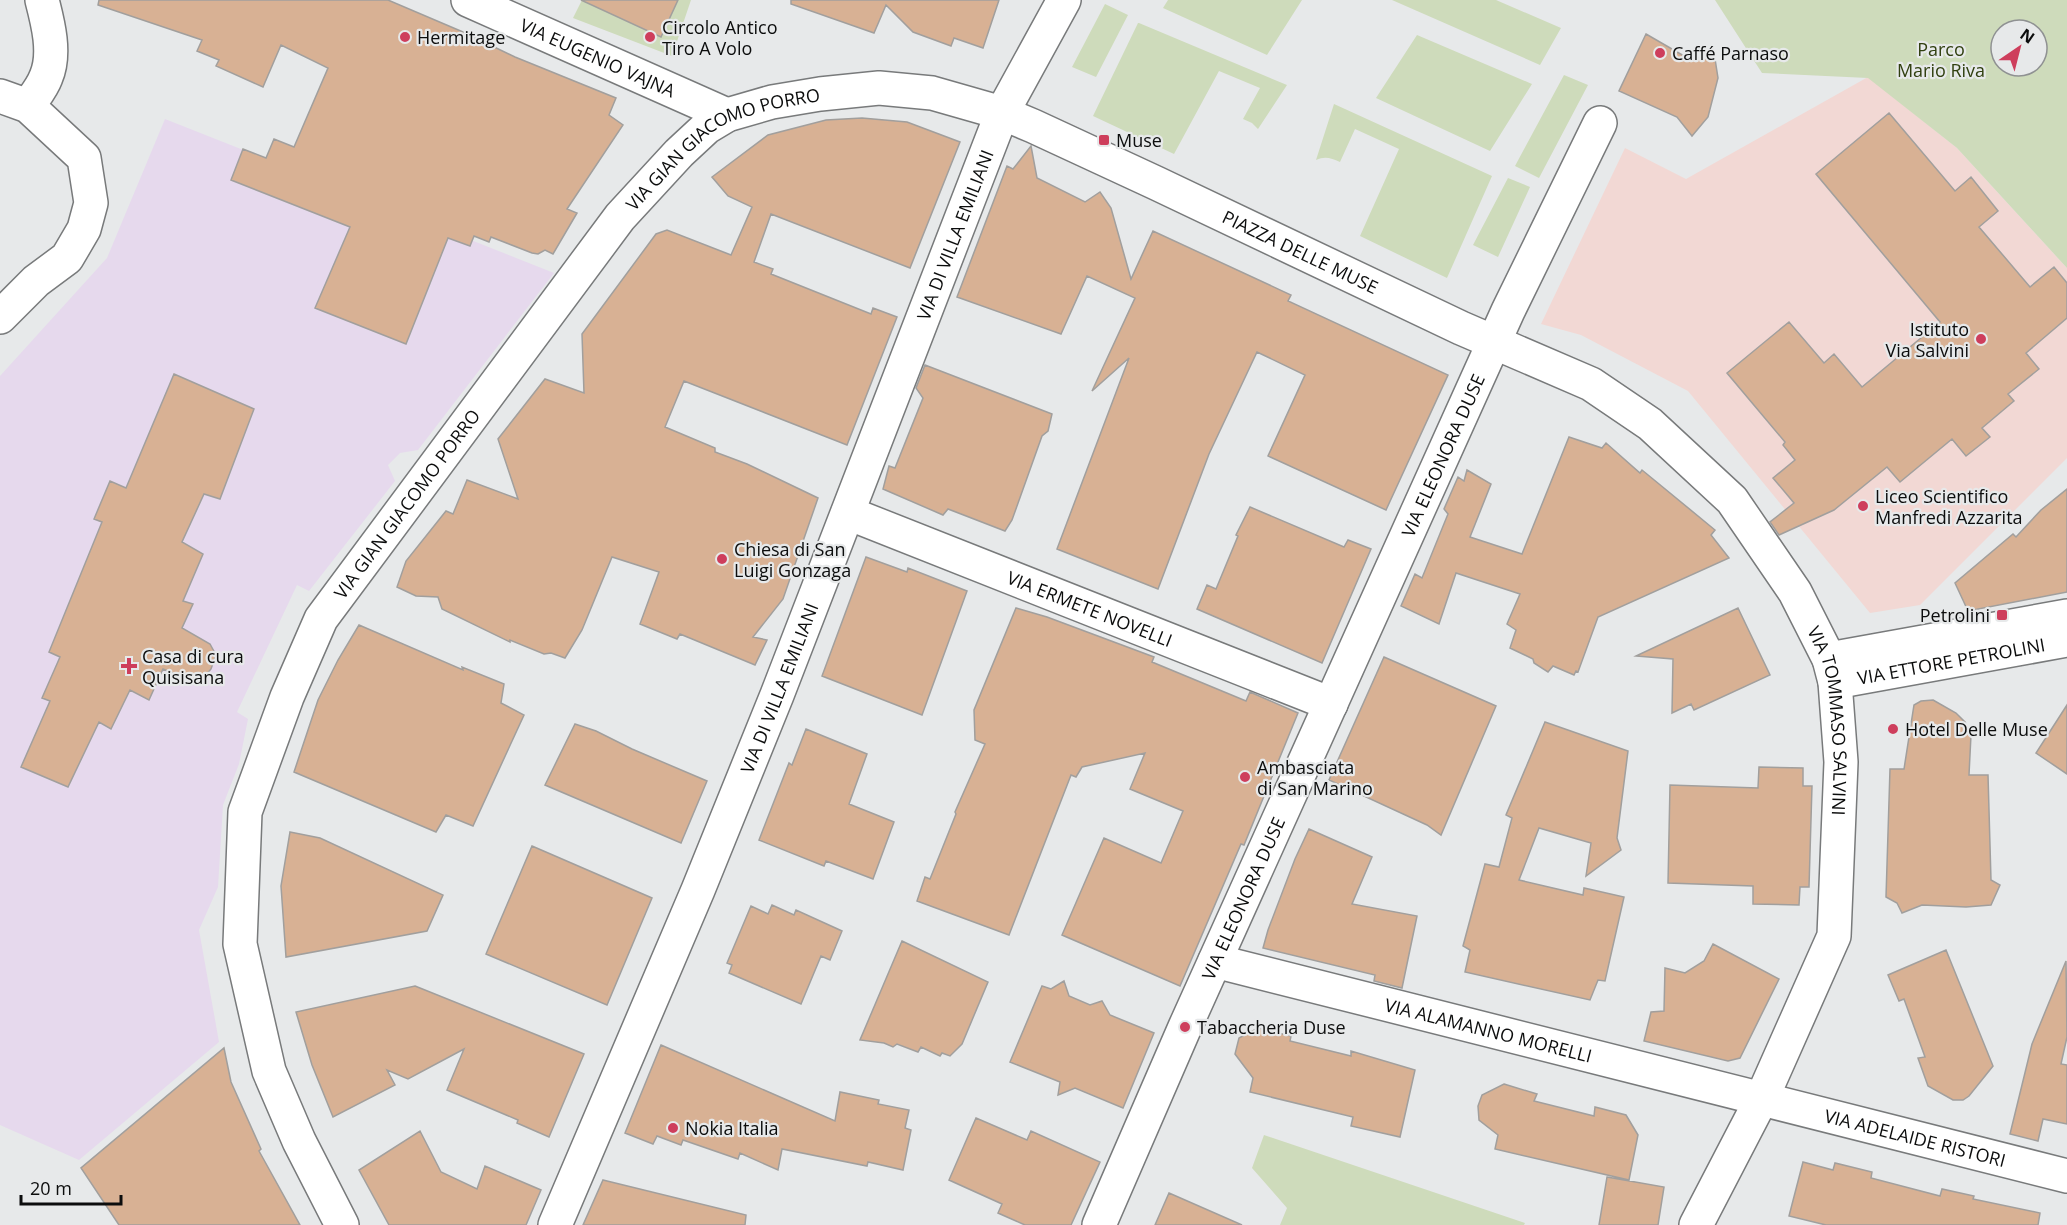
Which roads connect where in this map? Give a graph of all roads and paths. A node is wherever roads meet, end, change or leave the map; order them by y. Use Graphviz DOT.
graph roads {
  1 [pos="42,0"];
  2 [pos="468,0"];
  3 [pos="1064,0"];
  4 [pos="14,101"];
  5 [pos="1002,113"];
  6 [pos="727,114"];
  7 [pos="1600,123"];
  8 [pos="0,317"];
  9 [pos="1494,343"];
  10 [pos="848,513"];
  11 [pos="2067,616"];
  12 [pos="2067,640"];
  13 [pos="1832,671"];
  14 [pos="1330,704"];
  15 [pos="1215,961"];
  16 [pos="1762,1098"];
  17 [pos="2067,1176"];
  18 [pos="342,1225"];
  19 [pos="555,1225"];
  20 [pos="1099,1225"];
  21 [pos="1696,1225"];
  1 -- 4 [label="street"];
  2 -- 6 [label="street, VIA EUGENIO VAJNA"];
  3 -- 5 [label="street"];
  4 -- 8 [label="street"];
  5 -- 6 [label="street, VIA GIAN GIACOMO PORRO"];
  5 -- 9 [label="street, PIAZZA DELLE MUSE"];
  5 -- 10 [label="street, VIA DI VILLA EMILIANI"];
  6 -- 18 [label="street, VIA GIAN GIACOMO PORRO"];
  7 -- 9 [label="street"];
  9 -- 13 [label="street, VIA TOMMASO SALVINI"];
  9 -- 14 [label="street, VIA ELEONORA DUSE"];
  10 -- 14 [label="street, VIA ERMETE NOVELLI"];
  10 -- 19 [label="street, VIA DI VILLA EMILIANI"];
  11 -- 13 [label="street, VIA ETTORE PETROLINI"];
  12 -- 13 [label="street, VIA ETTORE PETROLINI"];
  13 -- 16 [label="street, VIA TOMMASO SALVINI"];
  14 -- 15 [label="street, VIA ELEONORA DUSE"];
  15 -- 16 [label="street, VIA ALAMANNO MORELLI"];
  15 -- 20 [label="street, VIA ELEONORA DUSE"];
  16 -- 17 [label="street, VIA ADELAIDE RISTORI"];
  16 -- 21 [label="street, VIA TOMMASO SALVINI"];
}
